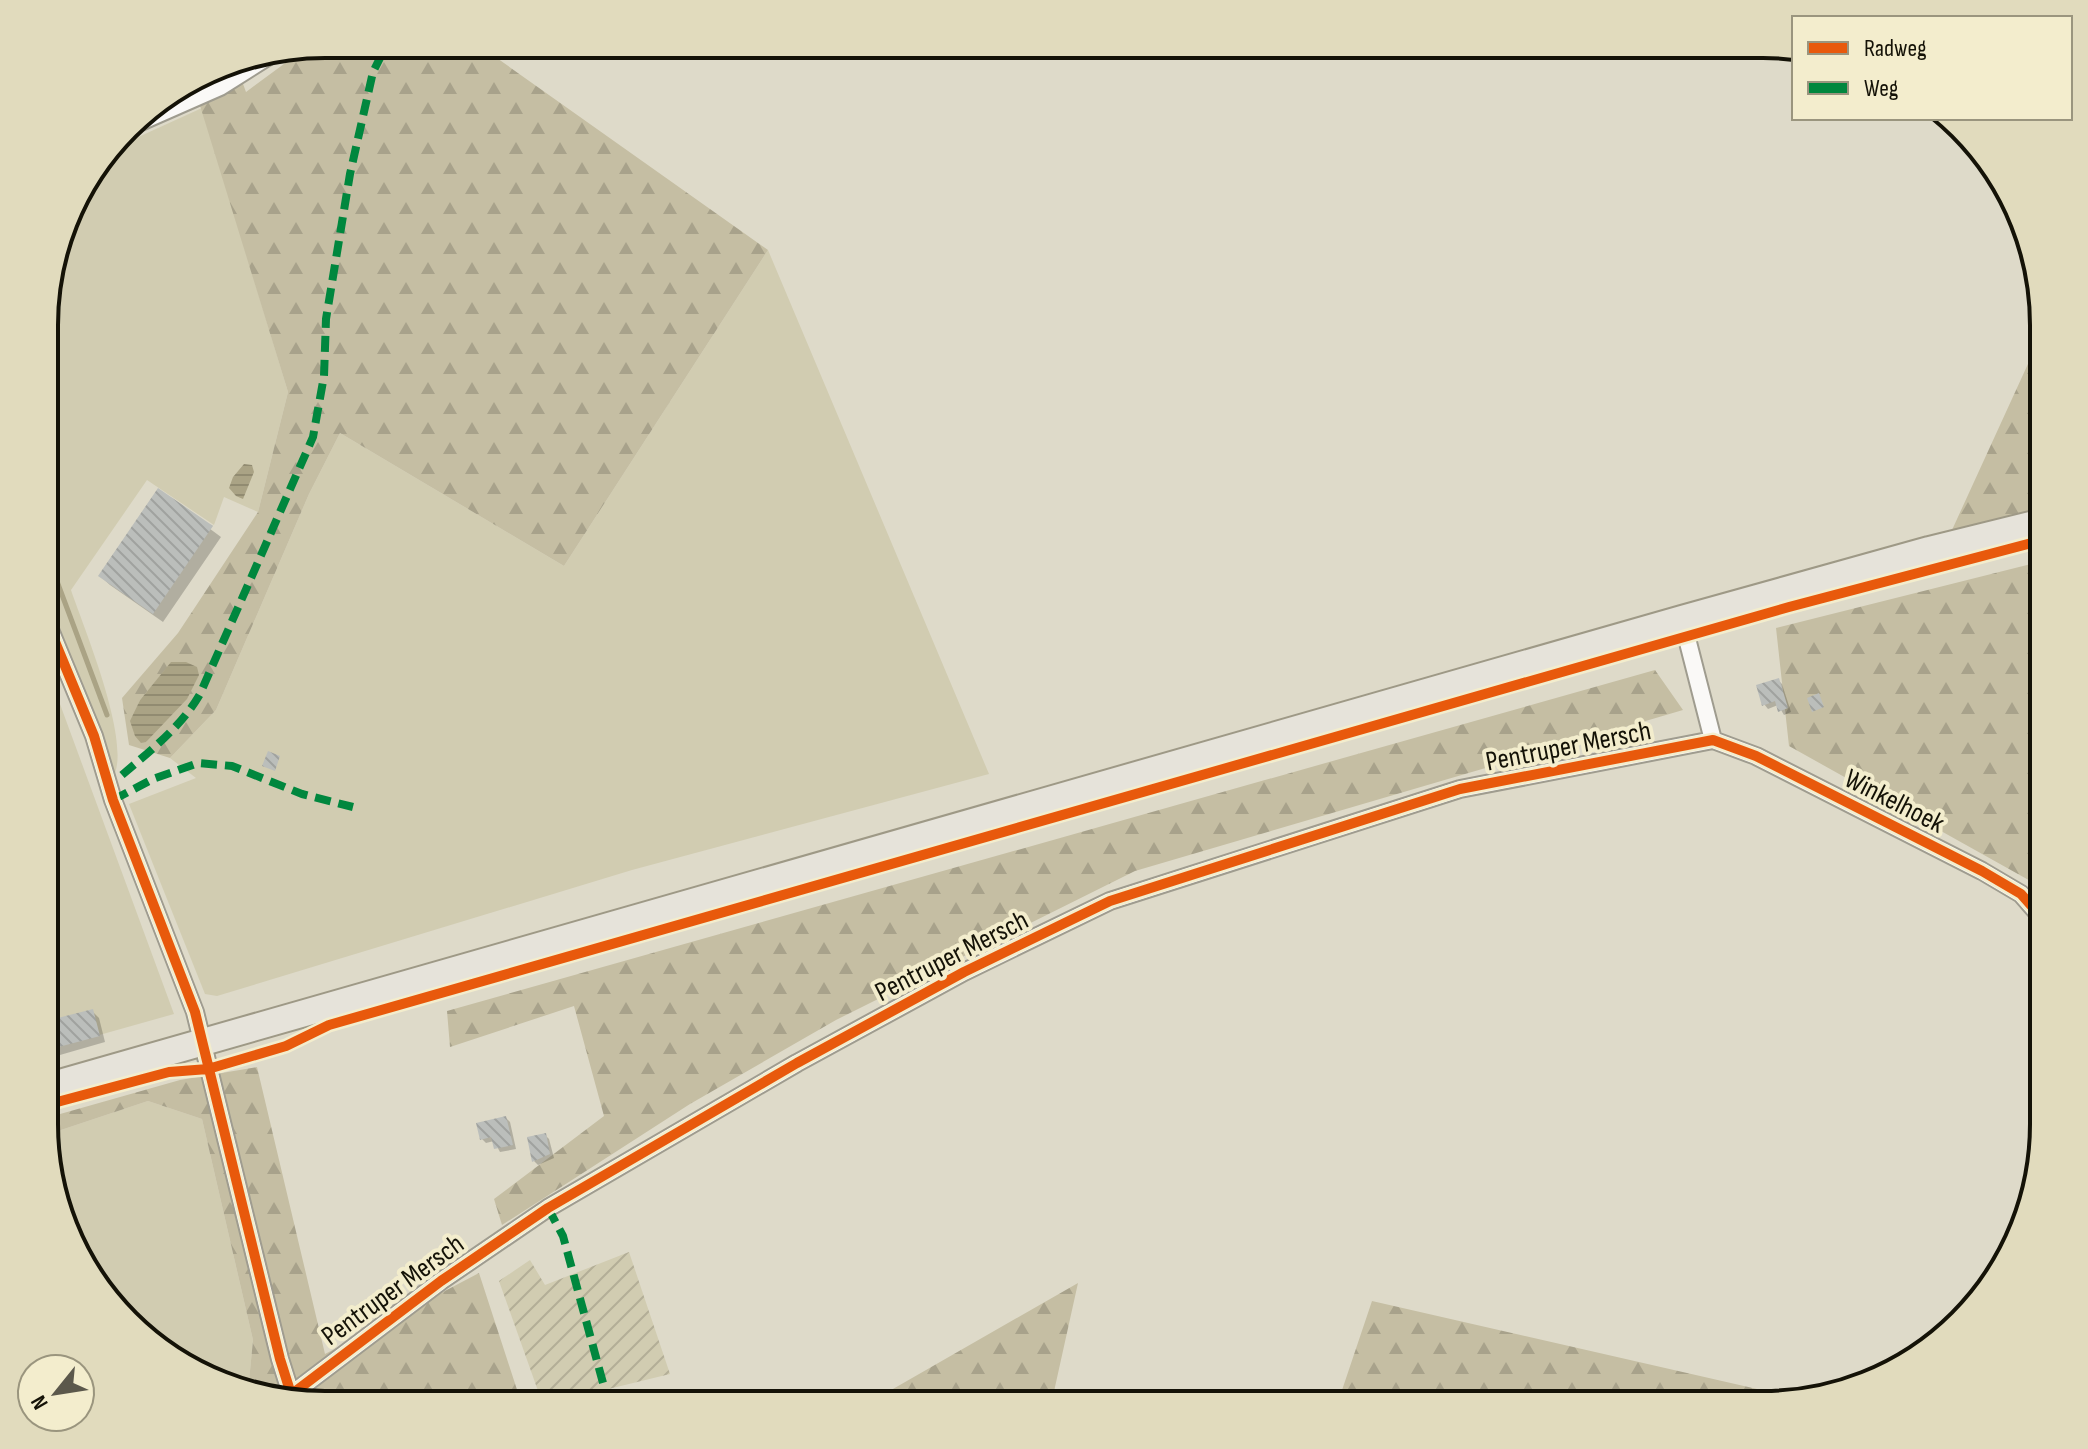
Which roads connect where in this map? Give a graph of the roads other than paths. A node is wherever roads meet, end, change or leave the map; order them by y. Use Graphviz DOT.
graph roads {
  1 [pos="248,69"];
  2 [pos="166,111"];
  3 [pos="2029,525"];
  4 [pos="1684,628"];
  5 [pos="58,650"];
  6 [pos="1713,740"];
  7 [pos="2029,903"];
  8 [pos="203,1042"];
  9 [pos="59,1083"];
  10 [pos="286,1388"];
  11 [pos="299,1389"];
  1 -- 2 [label="street"];
  3 -- 4 [label="main road"];
  4 -- 6 [label="street"];
  4 -- 8 [label="main road"];
  5 -- 8 [label="street, Pentruper Mersch"];
  6 -- 7 [label="street, Winkelhoek"];
  6 -- 11 [label="street, Pentruper Mersch"];
  8 -- 9 [label="main road"];
  8 -- 10 [label="street, Pentruper Mersch"];
}
